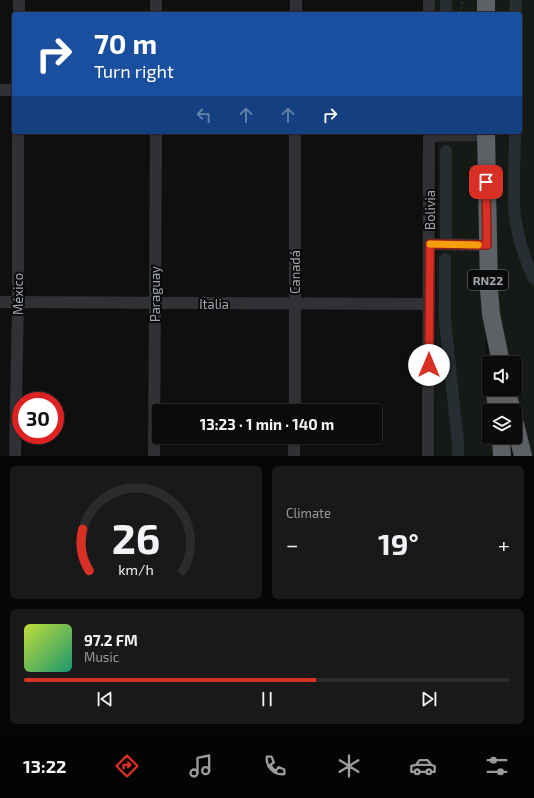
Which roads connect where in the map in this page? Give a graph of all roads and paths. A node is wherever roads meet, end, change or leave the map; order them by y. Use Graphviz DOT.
graph roads {
  1 [pos="19,0"];
  2 [pos="156,0"];
  3 [pos="296,0"];
  4 [pos="429,0"];
  5 [pos="463,0"];
  6 [pos="486,0"];
  7 [pos="19,12"];
  8 [pos="156,12"];
  9 [pos="296,12"];
  10 [pos="429,12"];
  11 [pos="460,12"];
  12 [pos="486,12"];
  13 [pos="0,90"];
  14 [pos="12,90"];
  15 [pos="18,134"];
  16 [pos="156,134"];
  17 [pos="295,134"];
  18 [pos="429,134"];
  19 [pos="486,134"];
  20 [pos="430,244"];
  21 [pos="487,245"];
  22 [pos="0,302"];
  23 [pos="18,302"];
  24 [pos="155,303"];
  25 [pos="295,304"];
  26 [pos="429,304"];
  27 [pos="491,314"];
  28 [pos="490,356"];
  29 [pos="500,356"];
  30 [pos="295,404"];
  31 [pos="294,444"];
  32 [pos="501,444"];
  33 [pos="520,444"];
  34 [pos="16,456"];
  35 [pos="154,456"];
  36 [pos="294,456"];
  37 [pos="428,456"];
  38 [pos="502,456"];
  39 [pos="523,456"];
  1 -- 7 [label="street"];
  2 -- 8 [label="street"];
  3 -- 9 [label="street"];
  4 -- 10 [label="street"];
  5 -- 11 [label="path"];
  6 -- 12 [label="highway"];
  13 -- 14 [label="street"];
  15 -- 23 [label="street, México"];
  16 -- 24 [label="street, Paraguay"];
  17 -- 25 [label="street, Canadá"];
  18 -- 20 [label="street, Bolivia"];
  19 -- 21 [label="highway, RN22"];
  20 -- 21 [label="street"];
  20 -- 26 [label="street, Bolivia"];
  21 -- 27 [label="highway, RN22"];
  22 -- 23 [label="street, Italia"];
  23 -- 24 [label="street, Italia"];
  23 -- 34 [label="street, México"];
  24 -- 25 [label="street, Italia"];
  24 -- 35 [label="street, Paraguay"];
  25 -- 26 [label="street, Italia"];
  25 -- 30 [label="street, Canadá"];
  26 -- 37 [label="street, Bolivia"];
  27 -- 28 [label="highway, RN22"];
  27 -- 29 [label="highway, RN22"];
  31 -- 36 [label="street"];
  32 -- 38 [label="highway"];
  33 -- 39 [label="highway"];
}
